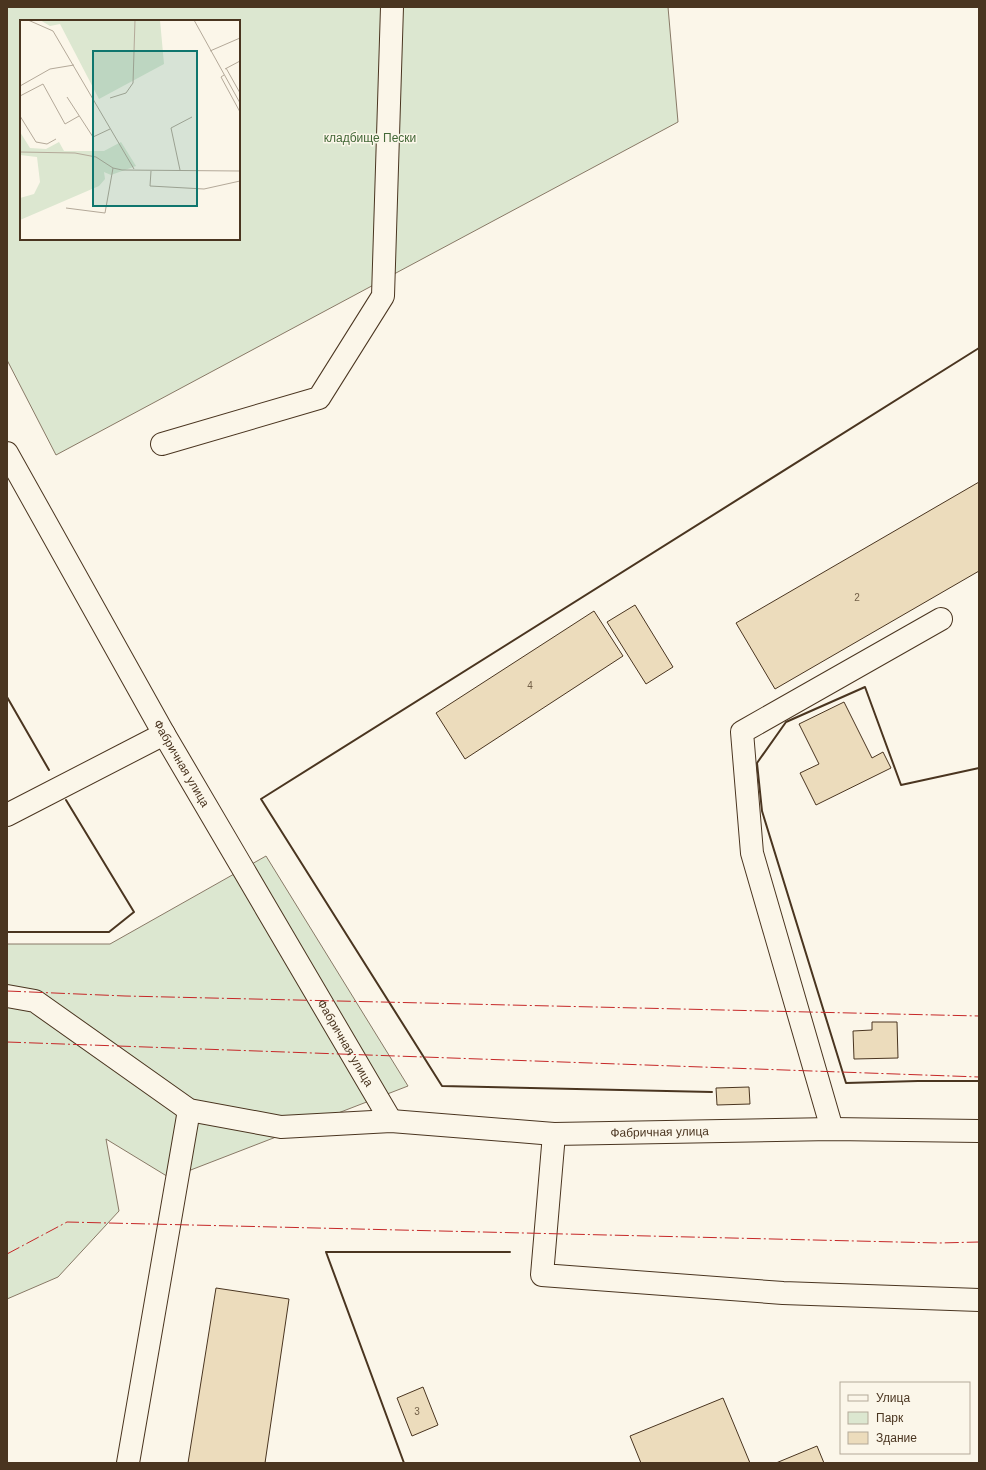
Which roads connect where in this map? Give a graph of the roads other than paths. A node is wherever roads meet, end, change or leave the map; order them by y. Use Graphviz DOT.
graph roads {
  1 [pos="392,7"];
  2 [pos="162,444"];
  3 [pos="7,454"];
  4 [pos="941,619"];
  5 [pos="164,734"];
  6 [pos="7,815"];
  7 [pos="7,996"];
  8 [pos="189,1110"];
  9 [pos="391,1121"];
  10 [pos="832,1129"];
  11 [pos="979,1131"];
  12 [pos="554,1134"];
  13 [pos="979,1300"];
  14 [pos="128,1463"];
  1 -- 2 [label="street"];
  3 -- 5 [label="street, Фабричная улица"];
  4 -- 10 [label="street"];
  5 -- 6 [label="street"];
  5 -- 9 [label="street, Фабричная улица"];
  7 -- 8 [label="street"];
  8 -- 9 [label="street"];
  8 -- 14 [label="street"];
  9 -- 12 [label="street, Фабричная улица"];
  10 -- 11 [label="street, Фабричная улица"];
  10 -- 12 [label="street, Фабричная улица"];
  12 -- 13 [label="street"];
}
